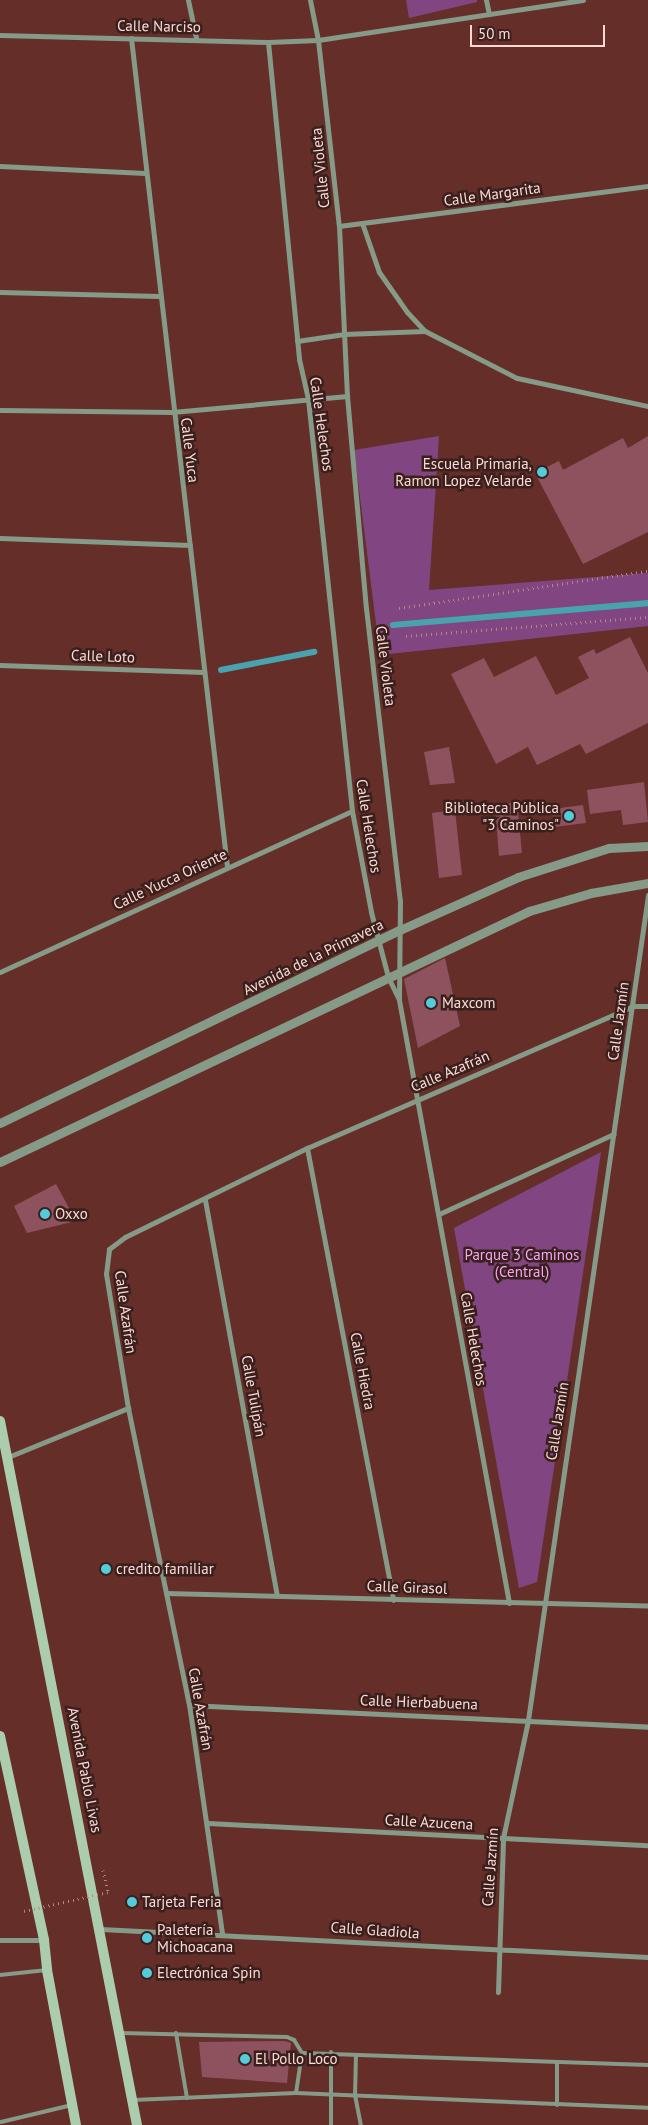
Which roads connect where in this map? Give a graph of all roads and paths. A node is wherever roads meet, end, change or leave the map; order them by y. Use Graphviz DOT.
graph roads {
  1 [pos="188,0"];
  2 [pos="310,0"];
  3 [pos="486,0"];
  4 [pos="582,0"];
  5 [pos="489,14"];
  6 [pos="0,34"];
  7 [pos="131,38"];
  8 [pos="196,39"];
  9 [pos="318,40"];
  10 [pos="268,42"];
  11 [pos="0,166"];
  12 [pos="145,172"];
  13 [pos="648,186"];
  14 [pos="362,223"];
  15 [pos="340,226"];
  16 [pos="0,292"];
  17 [pos="159,296"];
  18 [pos="425,331"];
  19 [pos="344,334"];
  20 [pos="297,341"];
  21 [pos="347,396"];
  22 [pos="308,399"];
  23 [pos="648,406"];
  24 [pos="0,410"];
  25 [pos="172,412"];
  26 [pos="0,538"];
  27 [pos="190,545"];
  28 [pos="648,571"];
  29 [pos="399,608"];
  30 [pos="648,617"];
  31 [pos="406,636"];
  32 [pos="0,665"];
  33 [pos="204,672"];
  34 [pos="352,811"];
  35 [pos="648,846"];
  36 [pos="227,866"];
  37 [pos="648,883"];
  38 [pos="648,895"];
  39 [pos="402,928"];
  40 [pos="379,940"];
  41 [pos="402,971"];
  42 [pos="0,972"];
  43 [pos="388,977"];
  44 [pos="399,1000"];
  45 [pos="634,1006"];
  46 [pos="648,1006"];
  47 [pos="415,1100"];
  48 [pos="0,1123"];
  49 [pos="614,1134"];
  50 [pos="307,1148"];
  51 [pos="0,1162"];
  52 [pos="206,1200"];
  53 [pos="439,1214"];
  54 [pos="128,1408"];
  55 [pos="0,1421"];
  56 [pos="8,1457"];
  57 [pos="166,1593"];
  58 [pos="277,1596"];
  59 [pos="393,1600"];
  60 [pos="509,1603"];
  61 [pos="542,1604"];
  62 [pos="648,1606"];
  63 [pos="189,1705"];
  64 [pos="528,1720"];
  65 [pos="648,1727"];
  66 [pos="0,1739"];
  67 [pos="208,1823"];
  68 [pos="503,1838"];
  69 [pos="648,1845"];
  70 [pos="103,1866"];
  71 [pos="24,1911"];
  72 [pos="101,1929"];
  73 [pos="222,1933"];
  74 [pos="0,1940"];
  75 [pos="44,1940"];
  76 [pos="498,1951"];
  77 [pos="648,1957"];
  78 [pos="47,1970"];
  79 [pos="0,1975"];
  80 [pos="498,1992"];
  81 [pos="120,2032"];
  82 [pos="176,2033"];
  83 [pos="331,2052"];
  84 [pos="302,2053"];
  85 [pos="356,2055"];
  86 [pos="557,2062"];
  87 [pos="648,2065"];
  88 [pos="296,2093"];
  89 [pos="330,2095"];
  90 [pos="355,2095"];
  91 [pos="187,2098"];
  92 [pos="133,2100"];
  93 [pos="72,2104"];
  94 [pos="557,2105"];
  95 [pos="648,2108"];
  96 [pos="1,2122"];
  97 [pos="76,2125"];
  98 [pos="137,2125"];
  99 [pos="331,2125"];
  100 [pos="361,2125"];
  1 -- 8 [label="street"];
  2 -- 9 [label="street, Calle Violeta"];
  3 -- 5 [label="street"];
  4 -- 5 [label="street, Calle Narciso"];
  5 -- 9 [label="street, Calle Narciso"];
  6 -- 7 [label="street, Calle Narciso"];
  7 -- 8 [label="street, Calle Narciso"];
  7 -- 12 [label="street, Calle Yuca"];
  8 -- 10 [label="street, Calle Narciso"];
  9 -- 10 [label="street, Calle Narciso"];
  9 -- 15 [label="street, Calle Violeta"];
  10 -- 20 [label="street, Calle Helechos"];
  11 -- 12 [label="street"];
  12 -- 17 [label="street, Calle Yuca"];
  13 -- 14 [label="street, Calle Margarita"];
  14 -- 15 [label="street, Calle Margarita"];
  14 -- 18 [label="street"];
  15 -- 19 [label="street, Calle Violeta"];
  16 -- 17 [label="street"];
  17 -- 25 [label="street, Calle Yuca"];
  18 -- 19 [label="street"];
  18 -- 23 [label="street"];
  19 -- 20 [label="street"];
  19 -- 21 [label="street, Calle Violeta"];
  20 -- 22 [label="street, Calle Helechos"];
  21 -- 22 [label="street"];
  21 -- 39 [label="street, Calle Violeta"];
  22 -- 25 [label="street"];
  22 -- 34 [label="street, Calle Helechos"];
  24 -- 25 [label="street"];
  25 -- 27 [label="street, Calle Yuca"];
  26 -- 27 [label="street"];
  27 -- 33 [label="street, Calle Yuca"];
  28 -- 29 [label="path"];
  30 -- 31 [label="path"];
  32 -- 33 [label="street, Calle Loto"];
  33 -- 36 [label="street, Calle Yuca"];
  34 -- 36 [label="street, Calle Yucca Oriente"];
  34 -- 40 [label="street, Calle Helechos"];
  35 -- 39 [label="street, Avenida de la Primavera"];
  36 -- 42 [label="street, Calle Yucca Oriente"];
  37 -- 41 [label="street"];
  38 -- 45 [label="street, Calle Jazmín"];
  39 -- 40 [label="street, Avenida de la Primavera"];
  39 -- 41 [label="street, Calle Violeta"];
  40 -- 43 [label="street, Calle Helechos"];
  40 -- 48 [label="street, Avenida de la Primavera"];
  41 -- 43 [label="street"];
  41 -- 44 [label="street, Calle Violeta"];
  43 -- 44 [label="street, Calle Helechos"];
  43 -- 51 [label="street"];
  44 -- 47 [label="street, Calle Helechos"];
  45 -- 46 [label="street, Calle Azafrán"];
  45 -- 47 [label="street, Calle Azafrán"];
  45 -- 49 [label="street, Calle Jazmín"];
  47 -- 50 [label="street, Calle Azafrán"];
  47 -- 53 [label="street, Calle Helechos"];
  49 -- 53 [label="street"];
  49 -- 61 [label="street, Calle Jazmín"];
  50 -- 52 [label="street, Calle Azafrán"];
  50 -- 59 [label="street, Calle Hiedra"];
  52 -- 54 [label="street, Calle Azafrán"];
  52 -- 58 [label="street, Calle Tulipán"];
  53 -- 60 [label="street, Calle Helechos"];
  54 -- 56 [label="street"];
  54 -- 57 [label="street, Calle Azafrán"];
  55 -- 56 [label="main road, Avenida Pablo Livas"];
  56 -- 72 [label="main road, Avenida Pablo Livas"];
  57 -- 58 [label="street, Calle Girasol"];
  57 -- 63 [label="street, Calle Azafrán"];
  58 -- 59 [label="street, Calle Girasol"];
  59 -- 60 [label="street, Calle Girasol"];
  60 -- 61 [label="street, Calle Girasol"];
  61 -- 62 [label="street, Calle Girasol"];
  61 -- 64 [label="street, Calle Jazmín"];
  63 -- 64 [label="street, Calle Hierbabuena"];
  63 -- 67 [label="street, Calle Azafrán"];
  64 -- 65 [label="street, Calle Hierbabuena"];
  64 -- 68 [label="street, Calle Jazmín"];
  66 -- 75 [label="main road"];
  67 -- 68 [label="street, Calle Azucena"];
  67 -- 73 [label="street, Calle Azafrán"];
  68 -- 69 [label="street, Calle Azucena"];
  68 -- 76 [label="street, Calle Jazmín"];
  70 -- 71 [label="path, bridge"];
  72 -- 73 [label="street, Calle Gladiola"];
  72 -- 81 [label="main road, Avenida Pablo Livas"];
  73 -- 76 [label="street, Calle Gladiola"];
  74 -- 75 [label="street"];
  75 -- 78 [label="main road"];
  76 -- 77 [label="street, Calle Gladiola"];
  76 -- 80 [label="street, Calle Jazmín"];
  78 -- 79 [label="lane"];
  78 -- 93 [label="main road"];
  81 -- 82 [label="lane"];
  81 -- 92 [label="main road, Avenida Pablo Livas"];
  82 -- 84 [label="lane"];
  82 -- 91 [label="lane"];
  83 -- 84 [label="lane"];
  83 -- 85 [label="lane"];
  83 -- 89 [label="lane"];
  84 -- 88 [label="lane"];
  85 -- 86 [label="lane"];
  85 -- 90 [label="lane"];
  86 -- 87 [label="lane"];
  86 -- 94 [label="lane"];
  88 -- 89 [label="lane"];
  88 -- 91 [label="lane"];
  89 -- 90 [label="lane"];
  89 -- 99 [label="lane"];
  90 -- 94 [label="lane"];
  90 -- 100 [label="lane"];
  91 -- 92 [label="lane"];
  92 -- 98 [label="main road, Avenida Pablo Livas"];
  93 -- 96 [label="lane"];
  93 -- 97 [label="main road"];
  94 -- 95 [label="lane"];
}
